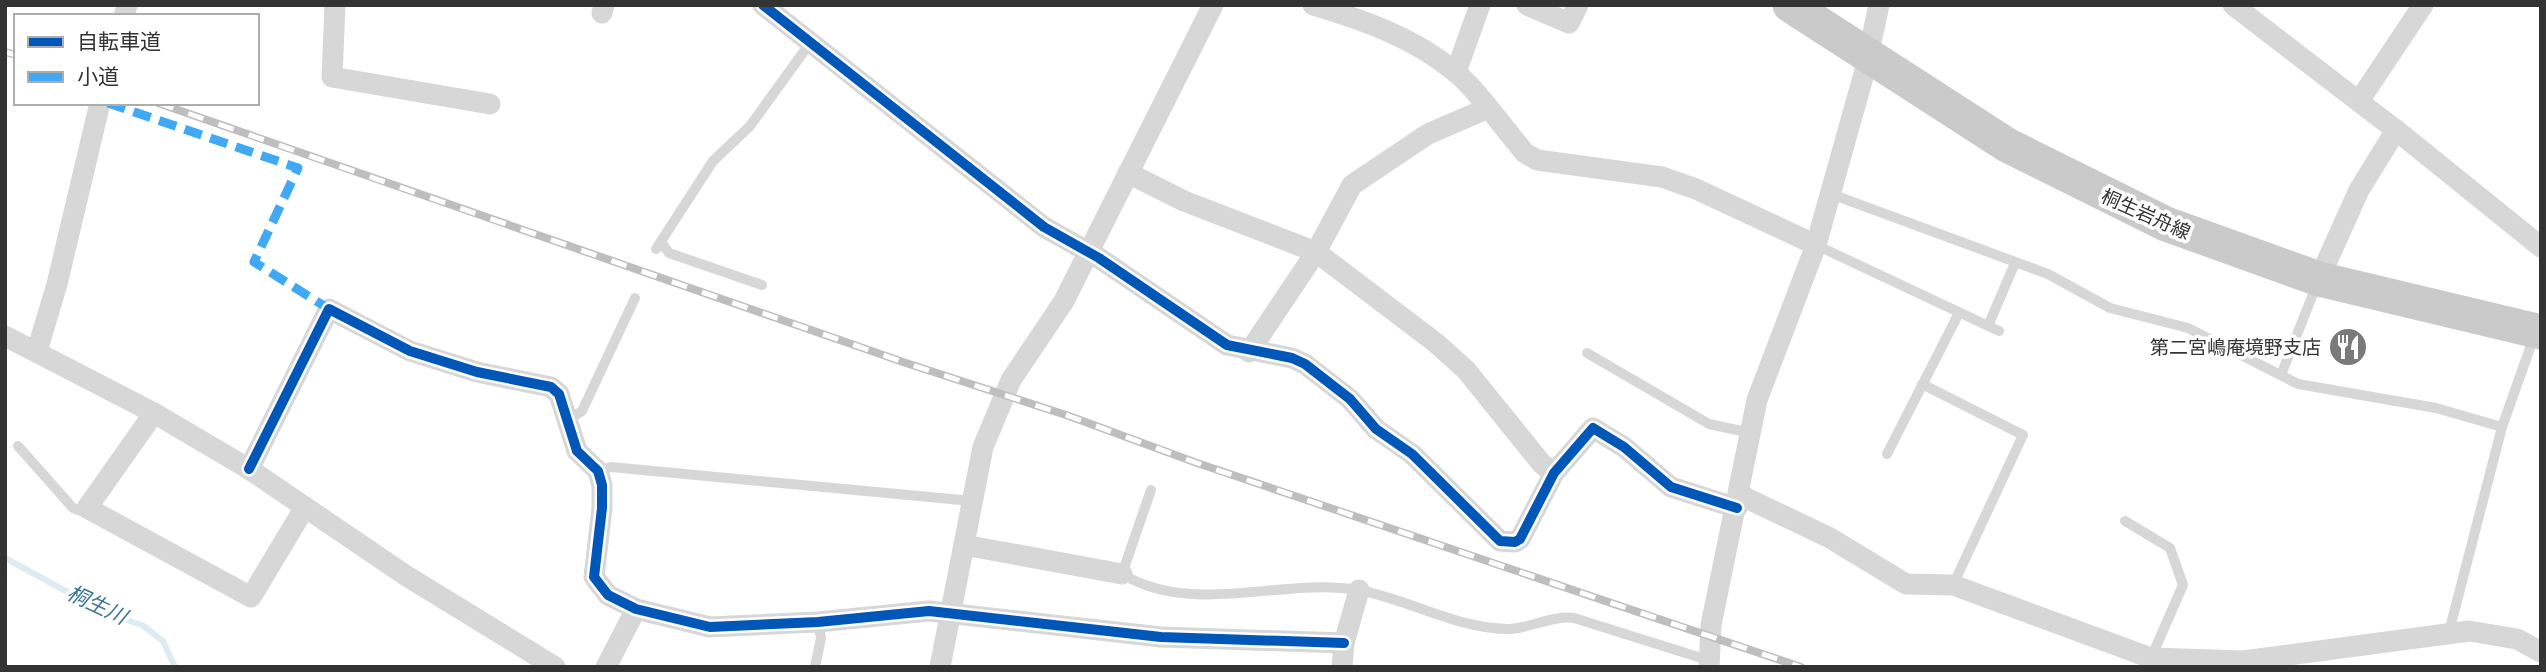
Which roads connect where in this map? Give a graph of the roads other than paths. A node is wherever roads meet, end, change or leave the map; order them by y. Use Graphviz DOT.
graph roads {
  1 [pos="335,5"];
  2 [pos="763,5"];
  3 [pos="1213,5"];
  4 [pos="1312,5"];
  5 [pos="1479,5"];
  6 [pos="1527,5"];
  7 [pos="1578,5"];
  8 [pos="1790,5"];
  9 [pos="1879,5"];
  10 [pos="2233,5"];
  11 [pos="2423,5"];
  12 [pos="810,43"];
  13 [pos="1868,56"];
  14 [pos="1456,72"];
  15 [pos="2359,101"];
  16 [pos="490,104"];
  17 [pos="100,105"];
  18 [pos="1486,109"];
  19 [pos="2396,130"];
  20 [pos="1128,173"];
  21 [pos="1831,194"];
  22 [pos="2539,241"];
  23 [pos="1816,245"];
  24 [pos="1090,252"];
  25 [pos="1316,252"];
  26 [pos="2015,263"];
  27 [pos="2319,279"];
  28 [pos="762,285"];
  29 [pos="635,298"];
  30 [pos="1959,313"];
  31 [pos="1988,326"];
  32 [pos="1999,331"];
  33 [pos="2538,332"];
  34 [pos="5,337"];
  35 [pos="37,351"];
  36 [pos="1249,352"];
  37 [pos="1587,353"];
  38 [pos="2281,375"];
  39 [pos="1922,384"];
  40 [pos="154,413"];
  41 [pos="567,421"];
  42 [pos="2502,427"];
  43 [pos="1751,433"];
  44 [pos="19,446"];
  45 [pos="1887,454"];
  46 [pos="249,469"];
  47 [pos="598,471"];
  48 [pos="1554,473"];
  49 [pos="1151,490"];
  50 [pos="972,500"];
  51 [pos="1739,502"];
  52 [pos="305,507"];
  53 [pos="87,508"];
  54 [pos="2125,522"];
  55 [pos="964,545"];
  56 [pos="1122,574"];
  57 [pos="1953,585"];
  58 [pos="1359,590"];
  59 [pos="636,609"];
  60 [pos="950,613"];
  61 [pos="818,622"];
  62 [pos="2449,632"];
  63 [pos="1344,643"];
  64 [pos="2541,652"];
  65 [pos="2151,658"];
  66 [pos="1709,663"];
  67 [pos="555,667"];
  68 [pos="606,667"];
  69 [pos="815,667"];
  70 [pos="940,667"];
  71 [pos="1342,667"];
  1 -- 16 [label="street"];
  2 -- 12 [label="street"];
  3 -- 20 [label="street"];
  4 -- 14 [label="street"];
  5 -- 14 [label="street"];
  6 -- 7 [label="street"];
  8 -- 13 [label="main road, 桐生岩舟線"];
  9 -- 13 [label="street"];
  10 -- 15 [label="street"];
  11 -- 15 [label="street"];
  12 -- 24 [label="street"];
  12 -- 28 [label="lane"];
  13 -- 21 [label="street"];
  13 -- 27 [label="main road, 桐生岩舟線"];
  14 -- 18 [label="street"];
  15 -- 19 [label="street"];
  17 -- 35 [label="street"];
  18 -- 23 [label="street"];
  18 -- 25 [label="street"];
  19 -- 22 [label="street"];
  19 -- 27 [label="street"];
  20 -- 24 [label="street"];
  20 -- 25 [label="street"];
  21 -- 23 [label="street"];
  21 -- 26 [label="lane"];
  23 -- 30 [label="lane"];
  23 -- 43 [label="street"];
  24 -- 36 [label="street"];
  24 -- 50 [label="street"];
  25 -- 36 [label="street"];
  25 -- 48 [label="street"];
  26 -- 31 [label="lane"];
  26 -- 38 [label="lane"];
  27 -- 33 [label="main road, 桐生岩舟線"];
  27 -- 38 [label="lane"];
  29 -- 41 [label="lane"];
  30 -- 31 [label="lane"];
  30 -- 39 [label="lane"];
  31 -- 32 [label="lane"];
  33 -- 42 [label="lane"];
  34 -- 35 [label="street"];
  35 -- 40 [label="street"];
  36 -- 48 [label="street"];
  37 -- 43 [label="lane"];
  38 -- 42 [label="lane"];
  39 -- 45 [label="lane"];
  39 -- 57 [label="lane"];
  40 -- 46 [label="street"];
  40 -- 53 [label="street"];
  41 -- 46 [label="street"];
  41 -- 47 [label="street"];
  42 -- 62 [label="lane"];
  43 -- 51 [label="street"];
  44 -- 53 [label="lane"];
  46 -- 52 [label="street"];
  47 -- 50 [label="lane"];
  47 -- 59 [label="street"];
  48 -- 51 [label="street"];
  49 -- 56 [label="lane"];
  50 -- 55 [label="street"];
  51 -- 57 [label="street"];
  51 -- 66 [label="street"];
  52 -- 53 [label="street"];
  52 -- 67 [label="street"];
  54 -- 65 [label="lane"];
  55 -- 56 [label="street"];
  55 -- 60 [label="street"];
  56 -- 58 [label="lane"];
  57 -- 65 [label="street"];
  58 -- 63 [label="street"];
  58 -- 66 [label="lane"];
  59 -- 61 [label="street"];
  59 -- 68 [label="street"];
  60 -- 61 [label="street"];
  60 -- 63 [label="street"];
  60 -- 70 [label="street"];
  61 -- 69 [label="lane"];
  62 -- 64 [label="street"];
  62 -- 65 [label="street"];
  63 -- 71 [label="street"];
}
